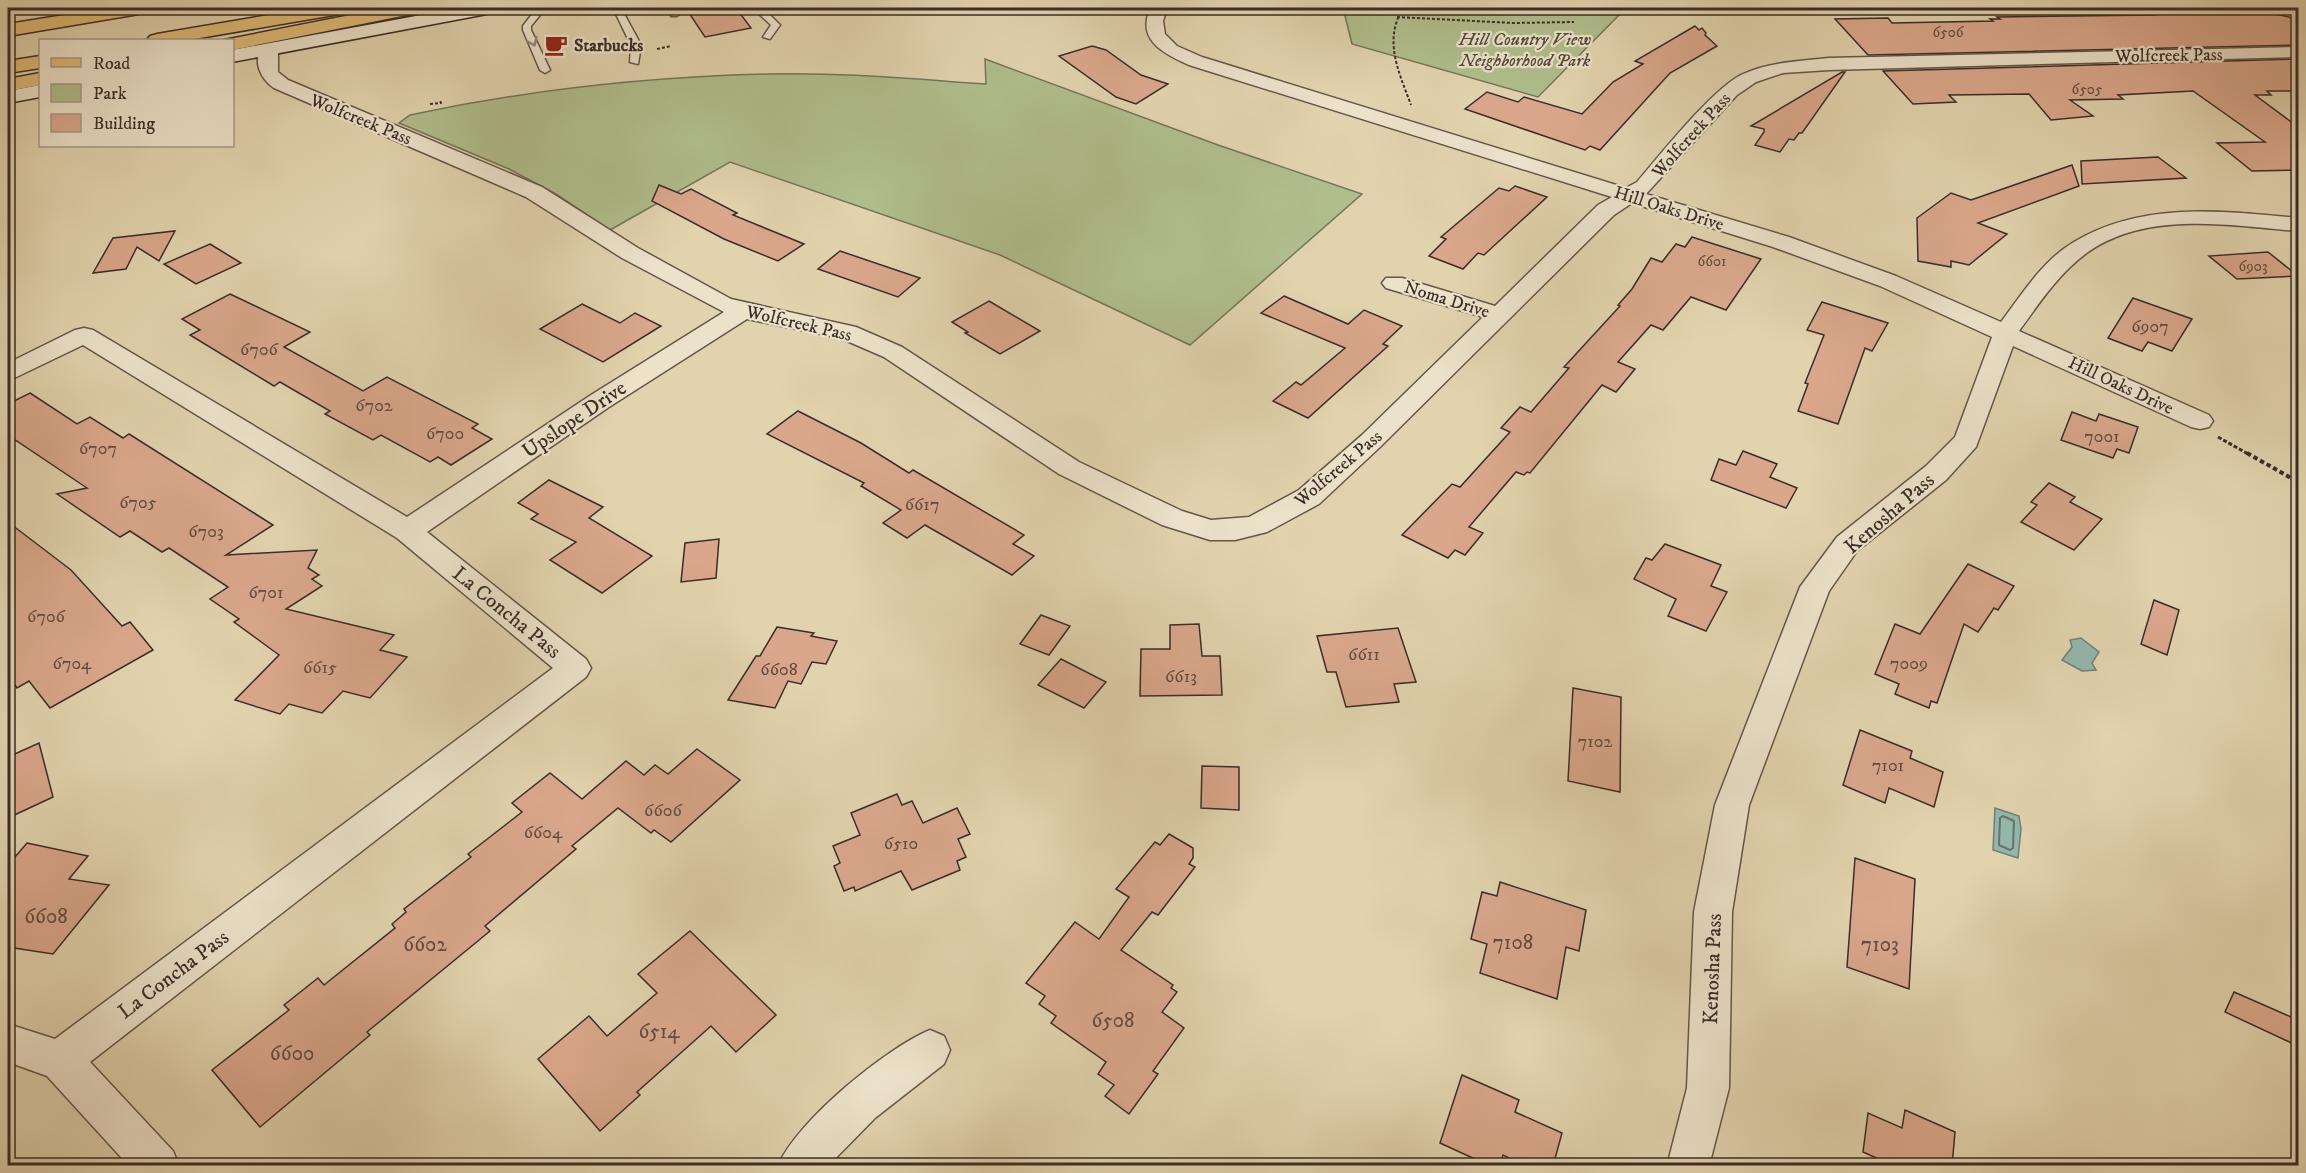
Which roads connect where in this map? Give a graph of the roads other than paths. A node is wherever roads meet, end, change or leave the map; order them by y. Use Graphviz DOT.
graph roads {
  1 [pos="90,8"];
  2 [pos="139,8"];
  3 [pos="340,8"];
  4 [pos="487,8"];
  5 [pos="617,8"];
  6 [pos="682,8"];
  7 [pos="1159,8"];
  8 [pos="762,12"];
  9 [pos="674,14"];
  10 [pos="408,15"];
  11 [pos="536,15"];
  12 [pos="8,20"];
  13 [pos="8,30"];
  14 [pos="767,37"];
  15 [pos="163,39"];
  16 [pos="234,44"];
  17 [pos="269,49"];
  18 [pos="2298,52"];
  19 [pos="234,56"];
  20 [pos="39,62"];
  21 [pos="635,62"];
  22 [pos="8,68"];
  23 [pos="545,70"];
  24 [pos="39,79"];
  25 [pos="8,85"];
  26 [pos="39,91"];
  27 [pos="8,97"];
  28 [pos="1628,196"];
  29 [pos="2298,224"];
  30 [pos="1394,283"];
  31 [pos="743,311"];
  32 [pos="1500,315"];
  33 [pos="2006,332"];
  34 [pos="8,373"];
  35 [pos="2200,421"];
  36 [pos="407,531"];
  37 [pos="8,1043"];
  38 [pos="930,1050"];
  39 [pos="60,1060"];
  40 [pos="158,1166"];
  41 [pos="799,1166"];
  42 [pos="1688,1166"];
  1 -- 12 [label="main road"];
  2 -- 13 [label="main road"];
  3 -- 15 [label="main road"];
  4 -- 10 [label="main road"];
  5 -- 21 [label="lane"];
  6 -- 9 [label="lane"];
  7 -- 28 [label="street, Hill Oaks Drive"];
  8 -- 14 [label="lane"];
  10 -- 16 [label="main road"];
  10 -- 17 [label="main road"];
  11 -- 23 [label="lane, one-way"];
  17 -- 19 [label="main road"];
  17 -- 31 [label="street, Wolfcreek Pass"];
  18 -- 28 [label="street, Wolfcreek Pass"];
  20 -- 22 [label="main road"];
  24 -- 25 [label="main road"];
  26 -- 27 [label="main road"];
  28 -- 32 [label="street, Wolfcreek Pass"];
  28 -- 33 [label="street, Hill Oaks Drive"];
  29 -- 33 [label="street, Kenosha Pass"];
  30 -- 32 [label="street, Noma Drive"];
  31 -- 32 [label="street, Wolfcreek Pass"];
  31 -- 36 [label="street, Upslope Drive"];
  33 -- 35 [label="street, Hill Oaks Drive"];
  33 -- 42 [label="street, Kenosha Pass"];
  34 -- 36 [label="street, La Concha Pass"];
  36 -- 39 [label="street, La Concha Pass"];
  37 -- 39 [label="street"];
  38 -- 41 [label="street"];
  39 -- 40 [label="street"];
}
